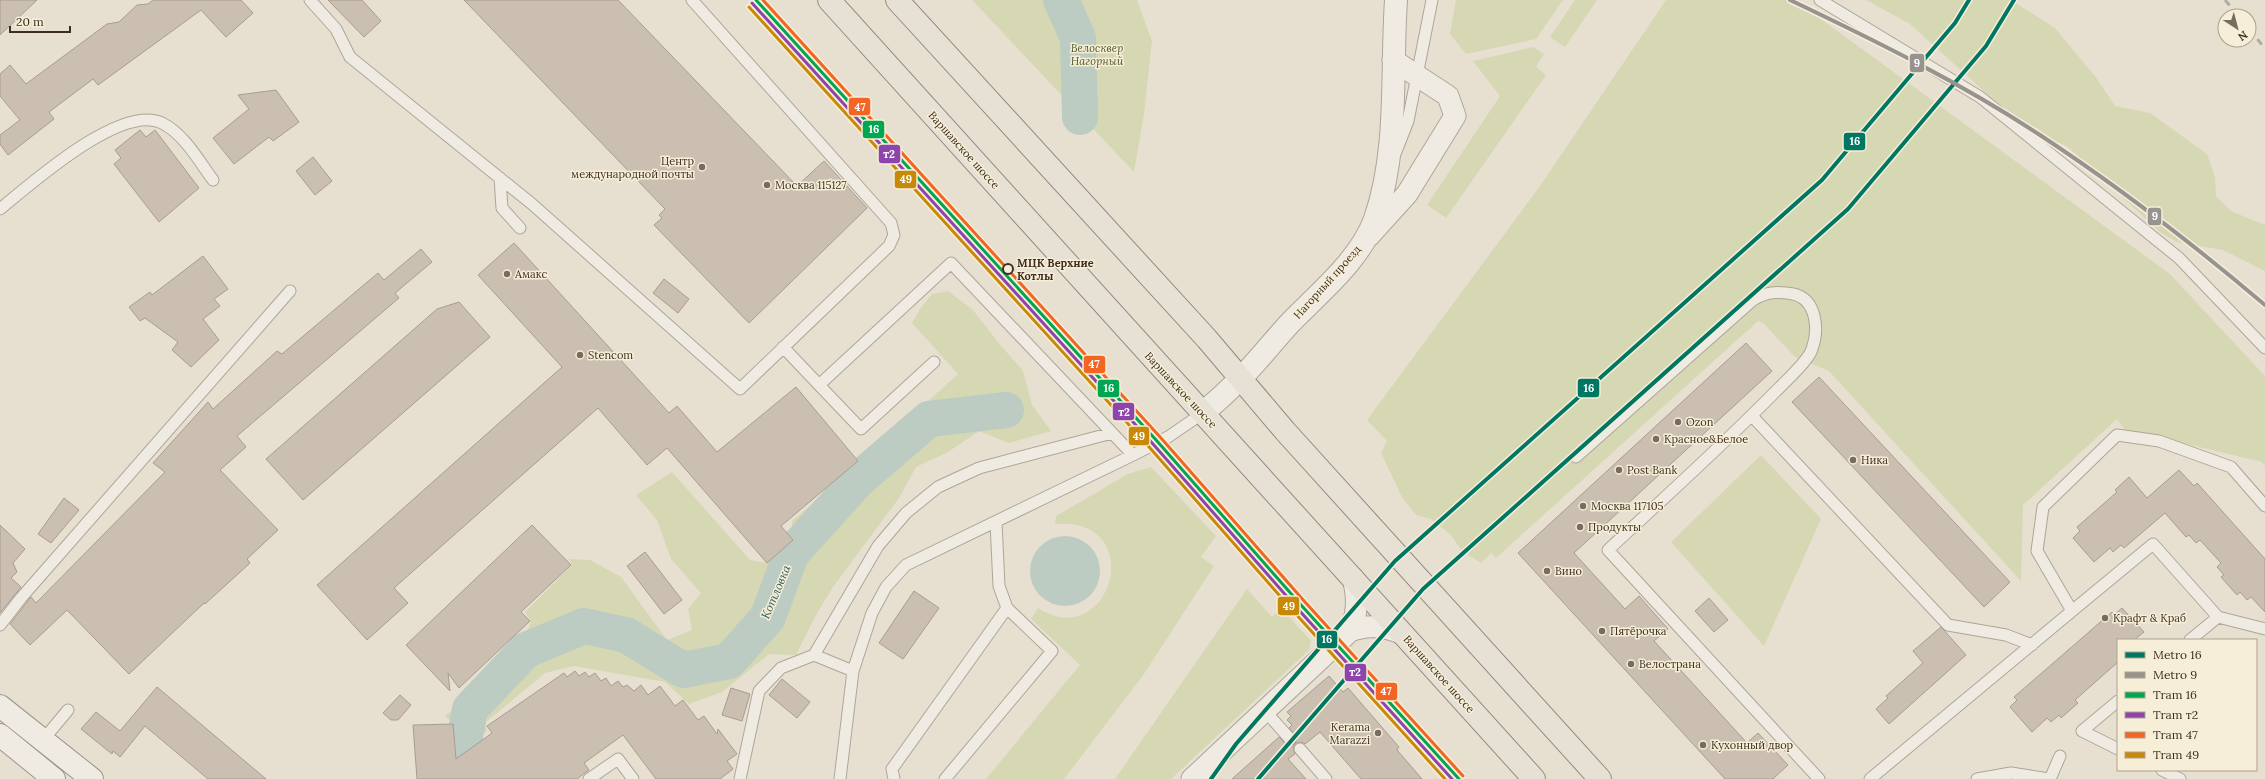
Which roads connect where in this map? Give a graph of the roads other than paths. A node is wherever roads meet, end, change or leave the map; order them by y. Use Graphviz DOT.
graph roads {
  1 [pos="310,0"];
  2 [pos="692,0"];
  3 [pos="829,0"];
  4 [pos="898,0"];
  5 [pos="1396,0"];
  6 [pos="1432,0"];
  7 [pos="1820,0"];
  8 [pos="1393,60"];
  9 [pos="1417,76"];
  10 [pos="1386,165"];
  11 [pos="500,178"];
  12 [pos="213,180"];
  13 [pos="0,209"];
  14 [pos="520,228"];
  15 [pos="1363,243"];
  16 [pos="290,291"];
  17 [pos="783,347"];
  18 [pos="2265,348"];
  19 [pos="934,362"];
  20 [pos="1241,378"];
  21 [pos="819,385"];
  22 [pos="1203,413"];
  23 [pos="1752,416"];
  24 [pos="1112,433"];
  25 [pos="1133,455"];
  26 [pos="1576,457"];
  27 [pos="2265,506"];
  28 [pos="996,522"];
  29 [pos="1353,578"];
  30 [pos="1007,608"];
  31 [pos="2072,611"];
  32 [pos="2218,617"];
  33 [pos="0,625"];
  34 [pos="2265,629"];
  35 [pos="1350,631"];
  36 [pos="1403,634"];
  37 [pos="2191,639"];
  38 [pos="2032,645"];
  39 [pos="814,655"];
  40 [pos="853,671"];
  41 [pos="2117,702"];
  42 [pos="0,706"];
  43 [pos="68,710"];
  44 [pos="1265,711"];
  45 [pos="0,735"];
  46 [pos="1290,739"];
  47 [pos="43,740"];
  48 [pos="2117,748"];
  49 [pos="1300,749"];
  50 [pos="2060,756"];
  51 [pos="2164,771"];
  52 [pos="54,779"];
  53 [pos="92,779"];
  54 [pos="589,779"];
  55 [pos="633,779"];
  56 [pos="740,779"];
  57 [pos="840,779"];
  58 [pos="894,779"];
  59 [pos="945,779"];
  60 [pos="1192,779"];
  61 [pos="1326,779"];
  62 [pos="1534,779"];
  63 [pos="1600,779"];
  64 [pos="1819,779"];
  65 [pos="1870,779"];
  66 [pos="1977,779"];
  67 [pos="2050,779"];
  68 [pos="2180,779"];
  1 -- 11 [label="lane"];
  2 -- 17 [label="lane"];
  3 -- 22 [label="main road, Варшавское шоссе"];
  4 -- 20 [label="main road"];
  5 -- 8 [label="street, Нагорный проезд"];
  6 -- 9 [label="lane"];
  7 -- 18 [label="lane"];
  8 -- 9 [label="street"];
  8 -- 10 [label="street, Нагорный проезд"];
  9 -- 10 [label="lane"];
  9 -- 15 [label="street"];
  10 -- 15 [label="street, Нагорный проезд"];
  11 -- 14 [label="lane"];
  11 -- 17 [label="lane"];
  12 -- 13 [label="lane"];
  15 -- 20 [label="street, Нагорный проезд"];
  16 -- 33 [label="lane"];
  17 -- 21 [label="lane"];
  19 -- 21 [label="lane"];
  20 -- 22 [label="street, Нагорный проезд"];
  20 -- 63 [label="main road"];
  21 -- 24 [label="lane"];
  22 -- 25 [label="lane"];
  22 -- 29 [label="main road, Варшавское шоссе"];
  23 -- 26 [label="lane"];
  23 -- 38 [label="lane"];
  23 -- 64 [label="lane"];
  24 -- 25 [label="lane"];
  24 -- 39 [label="lane"];
  25 -- 28 [label="lane"];
  27 -- 31 [label="lane"];
  28 -- 30 [label="lane"];
  28 -- 40 [label="lane"];
  29 -- 35 [label="street"];
  29 -- 36 [label="main road, Варшавское шоссе"];
  30 -- 58 [label="lane"];
  30 -- 59 [label="lane"];
  31 -- 32 [label="lane"];
  31 -- 38 [label="lane"];
  32 -- 34 [label="lane"];
  32 -- 37 [label="lane"];
  35 -- 36 [label="street"];
  35 -- 44 [label="street"];
  36 -- 62 [label="main road, Варшавское шоссе"];
  38 -- 65 [label="lane"];
  39 -- 40 [label="lane"];
  39 -- 56 [label="lane"];
  40 -- 57 [label="lane"];
  41 -- 48 [label="lane"];
  42 -- 47 [label="street"];
  43 -- 47 [label="lane"];
  44 -- 46 [label="lane"];
  44 -- 60 [label="street"];
  45 -- 52 [label="street"];
  47 -- 53 [label="street"];
  49 -- 61 [label="lane"];
  50 -- 67 [label="lane"];
  51 -- 68 [label="lane"];
  54 -- 55 [label="lane"];
  66 -- 67 [label="lane"];
}
